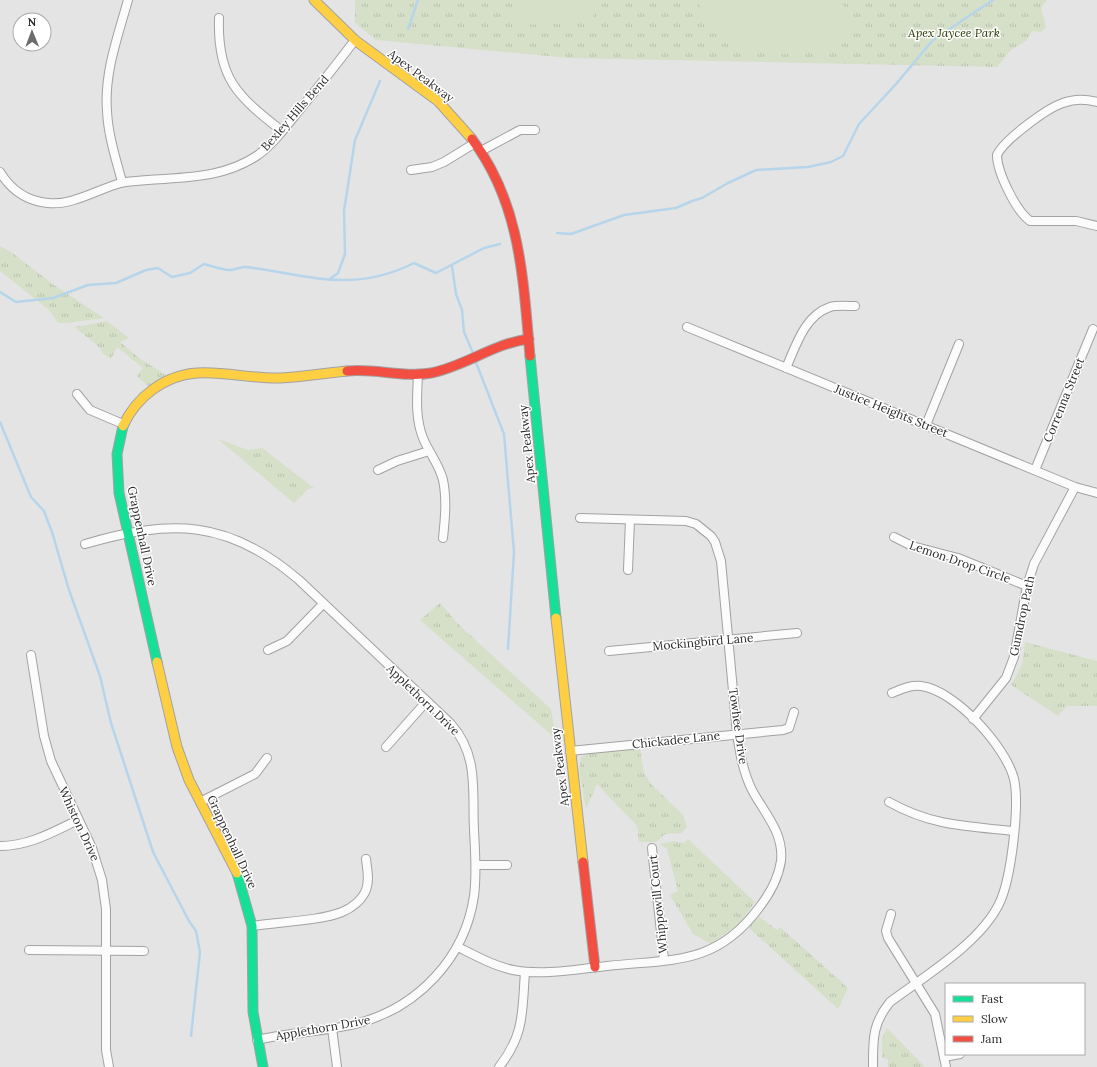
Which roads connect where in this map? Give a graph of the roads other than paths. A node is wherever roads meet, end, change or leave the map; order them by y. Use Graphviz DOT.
graph roads {
  1 [pos="127,0"];
  2 [pos="314,0"];
  3 [pos="219,18"];
  4 [pos="355,40"];
  5 [pos="1097,102"];
  6 [pos="535,130"];
  7 [pos="282,131"];
  8 [pos="475,143"];
  9 [pos="481,151"];
  10 [pos="411,170"];
  11 [pos="0,172"];
  12 [pos="122,182"];
  13 [pos="1097,226"];
  14 [pos="855,306"];
  15 [pos="687,327"];
  16 [pos="1093,329"];
  17 [pos="529,339"];
  18 [pos="959,344"];
  19 [pos="786,368"];
  20 [pos="418,375"];
  21 [pos="77,394"];
  22 [pos="123,424"];
  23 [pos="926,425"];
  24 [pos="429,451"];
  25 [pos="378,470"];
  26 [pos="1035,470"];
  27 [pos="1076,487"];
  28 [pos="1097,493"];
  29 [pos="580,518"];
  30 [pos="630,520"];
  31 [pos="128,534"];
  32 [pos="894,537"];
  33 [pos="443,538"];
  34 [pos="85,544"];
  35 [pos="628,570"];
  36 [pos="1027,586"];
  37 [pos="322,604"];
  38 [pos="796,633"];
  39 [pos="728,639"];
  40 [pos="268,650"];
  41 [pos="609,651"];
  42 [pos="30,655"];
  43 [pos="892,693"];
  44 [pos="426,702"];
  45 [pos="794,712"];
  46 [pos="973,719"];
  47 [pos="737,734"];
  48 [pos="386,746"];
  49 [pos="570,751"];
  50 [pos="267,758"];
  51 [pos="200,802"];
  52 [pos="889,802"];
  53 [pos="78,820"];
  54 [pos="1013,831"];
  55 [pos="0,846"];
  56 [pos="652,848"];
  57 [pos="366,859"];
  58 [pos="476,865"];
  59 [pos="507,865"];
  60 [pos="891,914"];
  61 [pos="252,926"];
  62 [pos="458,947"];
  63 [pos="29,950"];
  64 [pos="106,951"];
  65 [pos="144,951"];
  66 [pos="664,960"];
  67 [pos="596,967"];
  68 [pos="525,972"];
  69 [pos="916,982"];
  70 [pos="332,1028"];
  71 [pos="257,1040"];
  72 [pos="955,1055"];
  73 [pos="944,1057"];
  74 [pos="109,1067"];
  75 [pos="263,1067"];
  76 [pos="337,1067"];
  77 [pos="499,1067"];
  78 [pos="872,1067"];
  79 [pos="946,1067"];
  1 -- 12 [label="street"];
  2 -- 4 [label="street, Apex Peakway"];
  3 -- 7 [label="street"];
  4 -- 7 [label="street, Bexley Hills Bend"];
  4 -- 8 [label="street, Apex Peakway"];
  5 -- 13 [label="street"];
  6 -- 9 [label="street"];
  7 -- 12 [label="street, Bexley Hills Bend"];
  8 -- 9 [label="street, Apex Peakway"];
  8 -- 10 [label="street"];
  9 -- 17 [label="street, Apex Peakway"];
  11 -- 12 [label="street, Bexley Hills Bend"];
  14 -- 19 [label="street"];
  15 -- 19 [label="street, Justice Heights Street"];
  16 -- 26 [label="street, Correnna Street"];
  17 -- 20 [label="street, Grappenhall Drive"];
  17 -- 49 [label="street, Apex Peakway"];
  18 -- 23 [label="street"];
  19 -- 23 [label="street, Justice Heights Street"];
  20 -- 22 [label="street, Grappenhall Drive"];
  20 -- 24 [label="street"];
  21 -- 22 [label="street"];
  22 -- 31 [label="street, Grappenhall Drive"];
  23 -- 26 [label="street, Justice Heights Street"];
  24 -- 25 [label="street"];
  24 -- 33 [label="street"];
  26 -- 27 [label="street, Justice Heights Street"];
  27 -- 28 [label="street, Justice Heights Street"];
  27 -- 36 [label="street, Gumdrop Path"];
  29 -- 30 [label="street, Towhee Drive"];
  30 -- 35 [label="street"];
  30 -- 39 [label="street, Towhee Drive"];
  31 -- 34 [label="street, Applethorn Drive"];
  31 -- 37 [label="street, Applethorn Drive"];
  31 -- 51 [label="street, Grappenhall Drive"];
  32 -- 36 [label="street, Lemon Drop Circle"];
  36 -- 46 [label="street, Gumdrop Path"];
  37 -- 40 [label="street"];
  37 -- 44 [label="street, Applethorn Drive"];
  38 -- 39 [label="street, Mockingbird Lane"];
  39 -- 41 [label="street, Mockingbird Lane"];
  39 -- 47 [label="street, Towhee Drive"];
  42 -- 53 [label="street, Whiston Drive"];
  43 -- 46 [label="street"];
  44 -- 48 [label="street"];
  44 -- 58 [label="street, Applethorn Drive"];
  45 -- 47 [label="street, Chickadee Lane"];
  46 -- 54 [label="street"];
  47 -- 49 [label="street, Chickadee Lane"];
  47 -- 66 [label="street, Towhee Drive"];
  49 -- 67 [label="street, Apex Peakway"];
  50 -- 51 [label="street"];
  51 -- 61 [label="street, Grappenhall Drive"];
  52 -- 54 [label="street"];
  53 -- 55 [label="street"];
  53 -- 64 [label="street, Whiston Drive"];
  54 -- 69 [label="street"];
  56 -- 66 [label="street, Whippowill Court"];
  57 -- 61 [label="street"];
  58 -- 59 [label="street"];
  58 -- 62 [label="street, Applethorn Drive"];
  60 -- 69 [label="street"];
  61 -- 71 [label="street, Grappenhall Drive"];
  62 -- 68 [label="street, Towhee Drive"];
  62 -- 70 [label="street, Applethorn Drive"];
  63 -- 64 [label="street"];
  64 -- 65 [label="street"];
  64 -- 74 [label="street, Whiston Drive"];
  66 -- 67 [label="street, Towhee Drive"];
  67 -- 68 [label="street, Towhee Drive"];
  68 -- 77 [label="street"];
  69 -- 73 [label="street"];
  69 -- 78 [label="street"];
  70 -- 71 [label="street, Applethorn Drive"];
  70 -- 76 [label="street"];
  71 -- 75 [label="street, Grappenhall Drive"];
  72 -- 73 [label="street"];
  73 -- 79 [label="street"];
}
